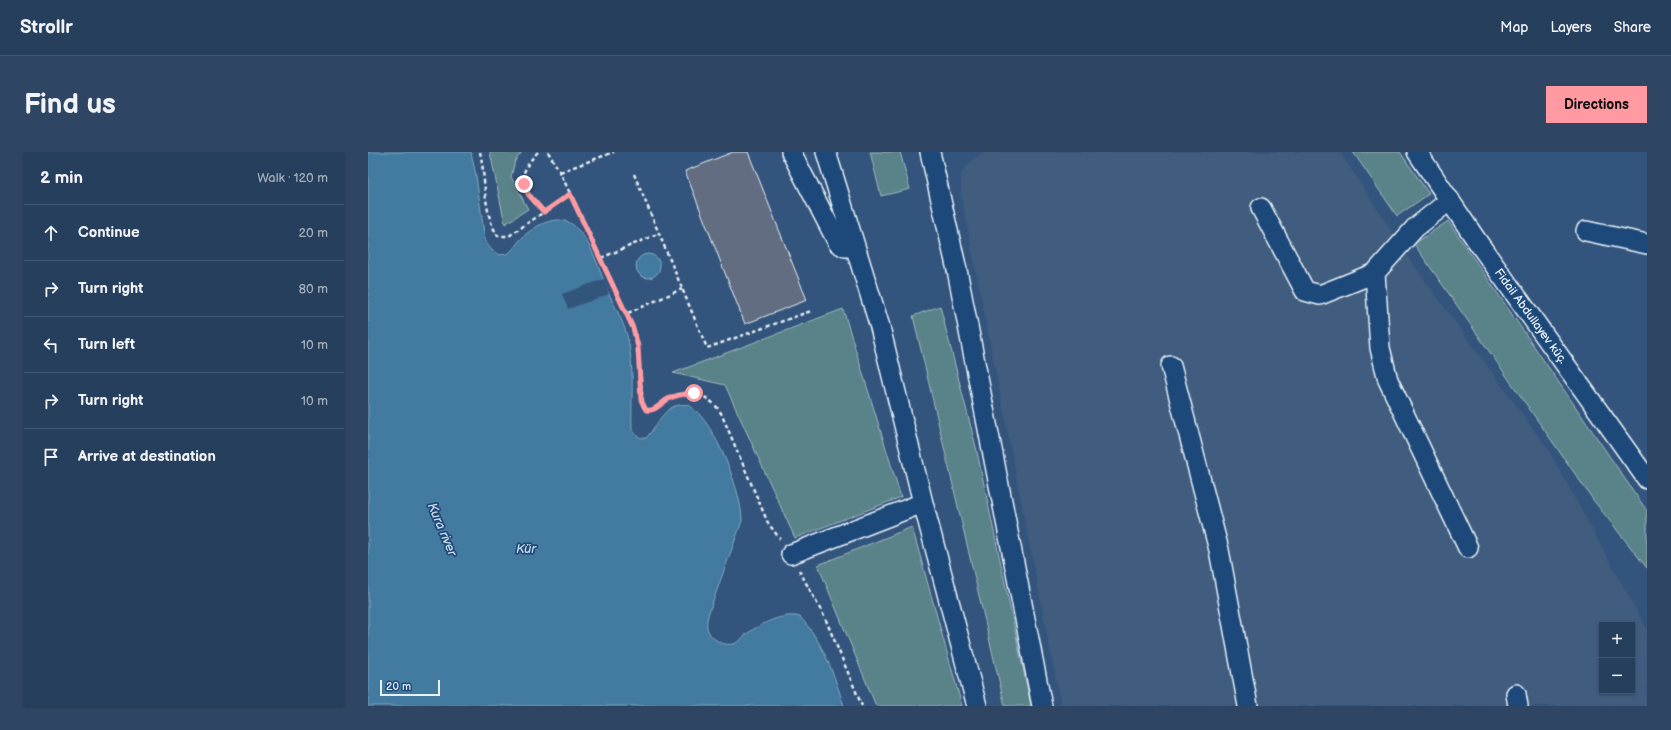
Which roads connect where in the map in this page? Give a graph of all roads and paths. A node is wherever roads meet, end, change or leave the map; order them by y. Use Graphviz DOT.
graph roads {
  1 [pos="480,152"];
  2 [pos="538,152"];
  3 [pos="548,152"];
  4 [pos="614,152"];
  5 [pos="791,152"];
  6 [pos="826,152"];
  7 [pos="930,152"];
  8 [pos="1417,152"];
  9 [pos="560,172"];
  10 [pos="634,174"];
  11 [pos="570,194"];
  12 [pos="1450,200"];
  13 [pos="1261,208"];
  14 [pos="544,212"];
  15 [pos="1586,231"];
  16 [pos="660,233"];
  17 [pos="1647,244"];
  18 [pos="854,246"];
  19 [pos="601,258"];
  20 [pos="1375,273"];
  21 [pos="682,289"];
  22 [pos="811,310"];
  23 [pos="628,314"];
  24 [pos="1171,366"];
  25 [pos="1647,479"];
  26 [pos="923,503"];
  27 [pos="1468,548"];
  28 [pos="791,554"];
  29 [pos="862,706"];
  30 [pos="977,706"];
  31 [pos="1042,706"];
  32 [pos="1248,706"];
  1 -- 14 [label="path"];
  2 -- 14 [label="path"];
  3 -- 9 [label="path"];
  4 -- 9 [label="path"];
  5 -- 18 [label="street"];
  6 -- 18 [label="street"];
  7 -- 31 [label="street"];
  8 -- 12 [label="street, Fidail Abdullayev küç."];
  9 -- 11 [label="path"];
  10 -- 16 [label="path"];
  11 -- 14 [label="path"];
  11 -- 19 [label="path"];
  12 -- 20 [label="street"];
  12 -- 25 [label="street, Fidail Abdullayev küç."];
  13 -- 20 [label="street"];
  15 -- 17 [label="street"];
  16 -- 19 [label="path"];
  16 -- 21 [label="path"];
  18 -- 26 [label="street"];
  19 -- 23 [label="path"];
  20 -- 27 [label="street"];
  21 -- 22 [label="path"];
  21 -- 23 [label="path"];
  23 -- 28 [label="path"];
  24 -- 32 [label="street"];
  26 -- 28 [label="street"];
  26 -- 30 [label="street"];
  28 -- 29 [label="path"];
}
